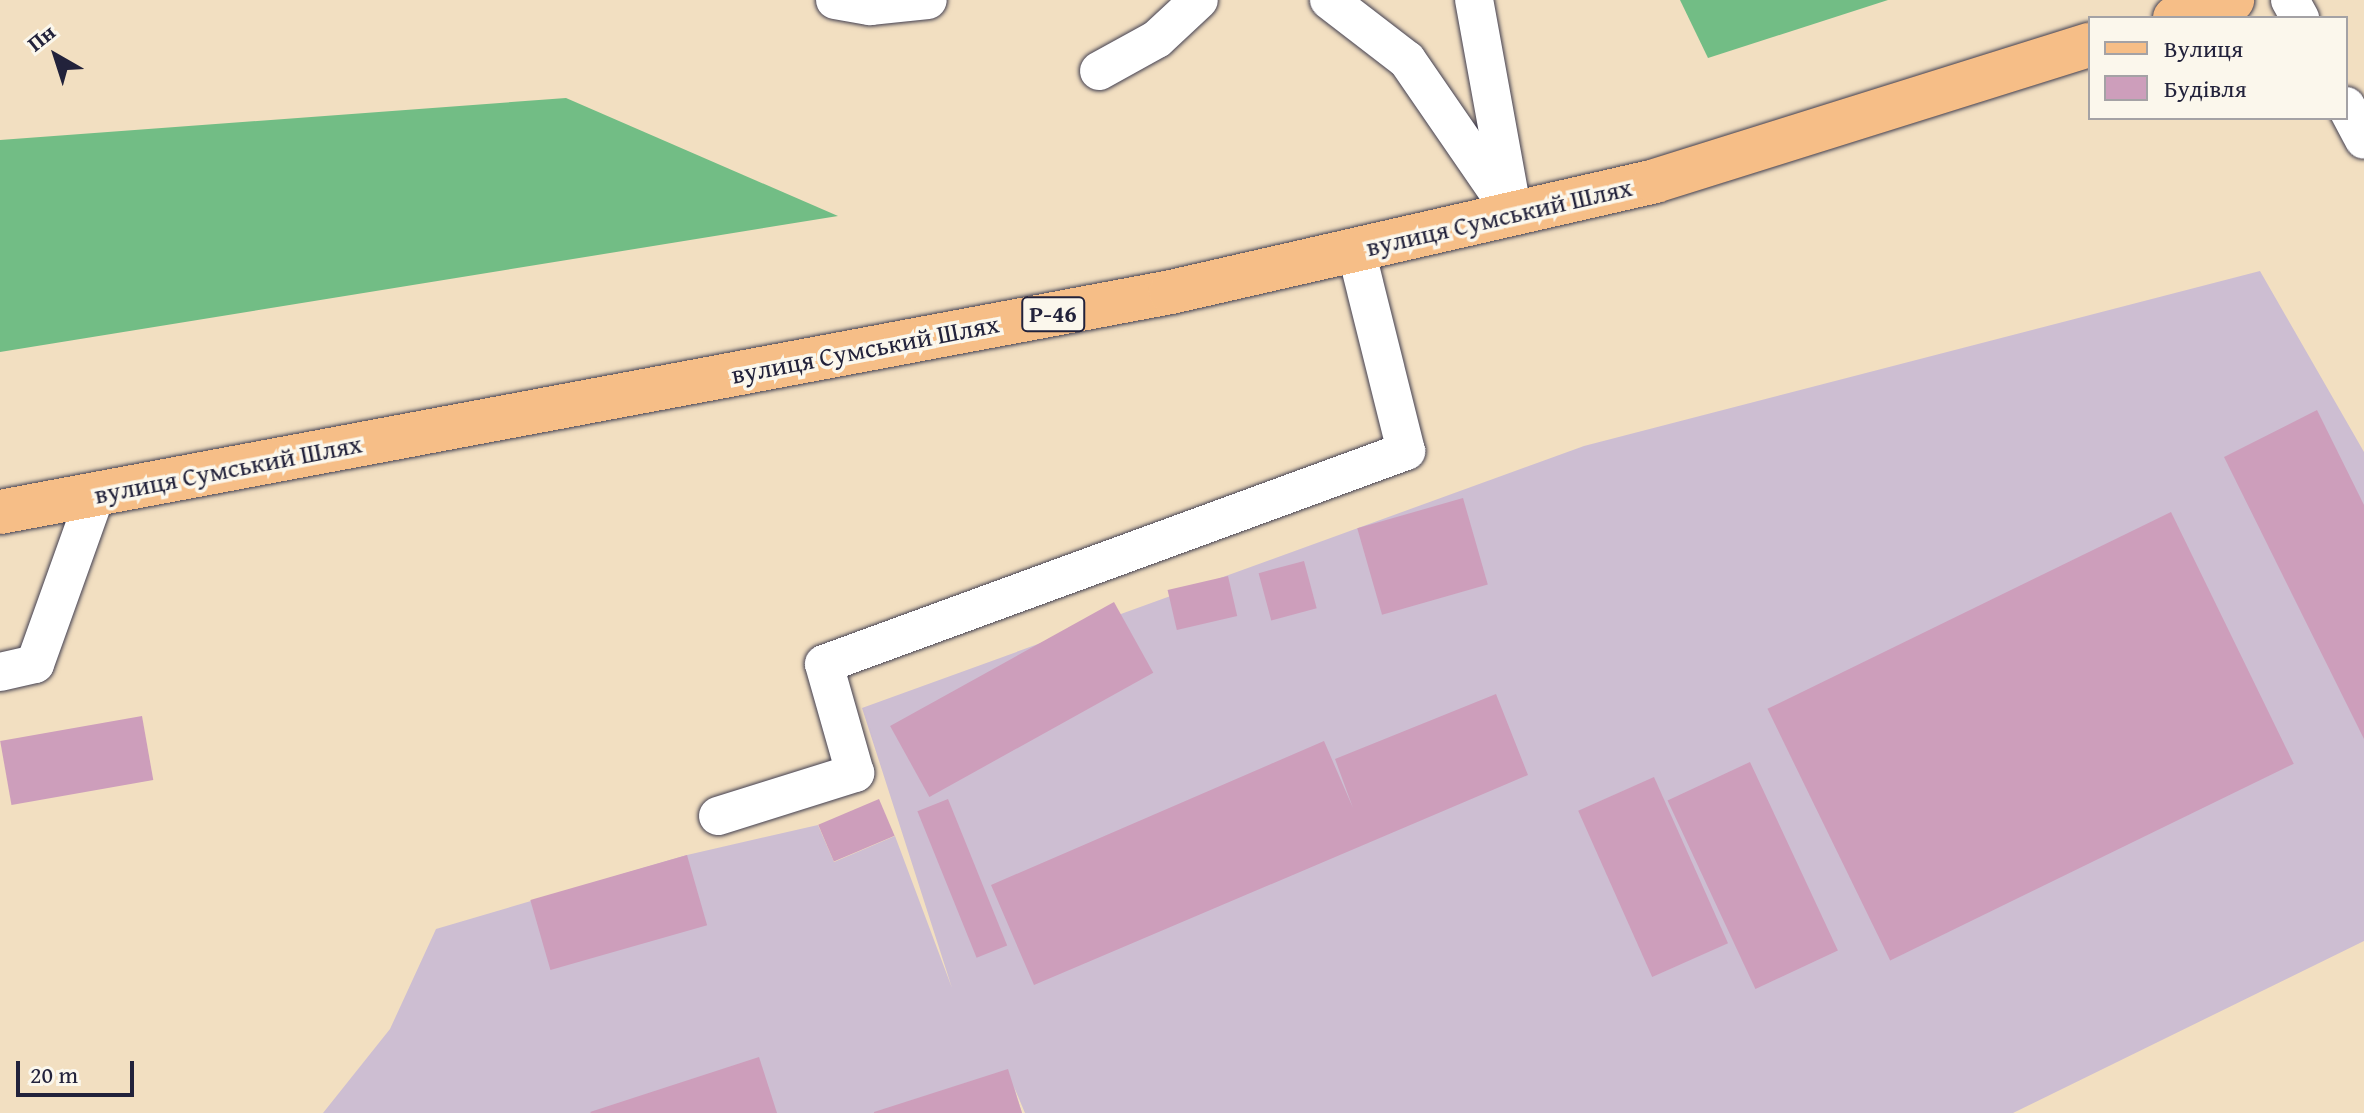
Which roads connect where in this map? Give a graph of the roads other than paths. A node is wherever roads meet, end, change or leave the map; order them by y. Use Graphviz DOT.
graph roads {
  1 [pos="835,0"];
  2 [pos="928,0"];
  3 [pos="1199,0"];
  4 [pos="1329,0"];
  5 [pos="1474,0"];
  6 [pos="2232,0"];
  7 [pos="2181,16"];
  8 [pos="2088,46"];
  9 [pos="1099,71"];
  10 [pos="2348,110"];
  11 [pos="2364,140"];
  12 [pos="1513,214"];
  13 [pos="1356,250"];
  14 [pos="96,494"];
  15 [pos="0,512"];
  16 [pos="0,672"];
  17 [pos="718,816"];
  1 -- 2 [label="lane"];
  3 -- 9 [label="lane"];
  4 -- 12 [label="lane"];
  5 -- 12 [label="lane"];
  6 -- 7 [label="main road"];
  8 -- 12 [label="main road, вулиця Сумський Шлях / Р-46"];
  10 -- 11 [label="lane"];
  12 -- 13 [label="main road, вулиця Сумський Шлях / Р-46"];
  13 -- 14 [label="main road, вулиця Сумський Шлях / Р-46"];
  13 -- 17 [label="lane"];
  14 -- 15 [label="main road, вулиця Сумський Шлях / Р-46"];
  14 -- 16 [label="lane"];
}
